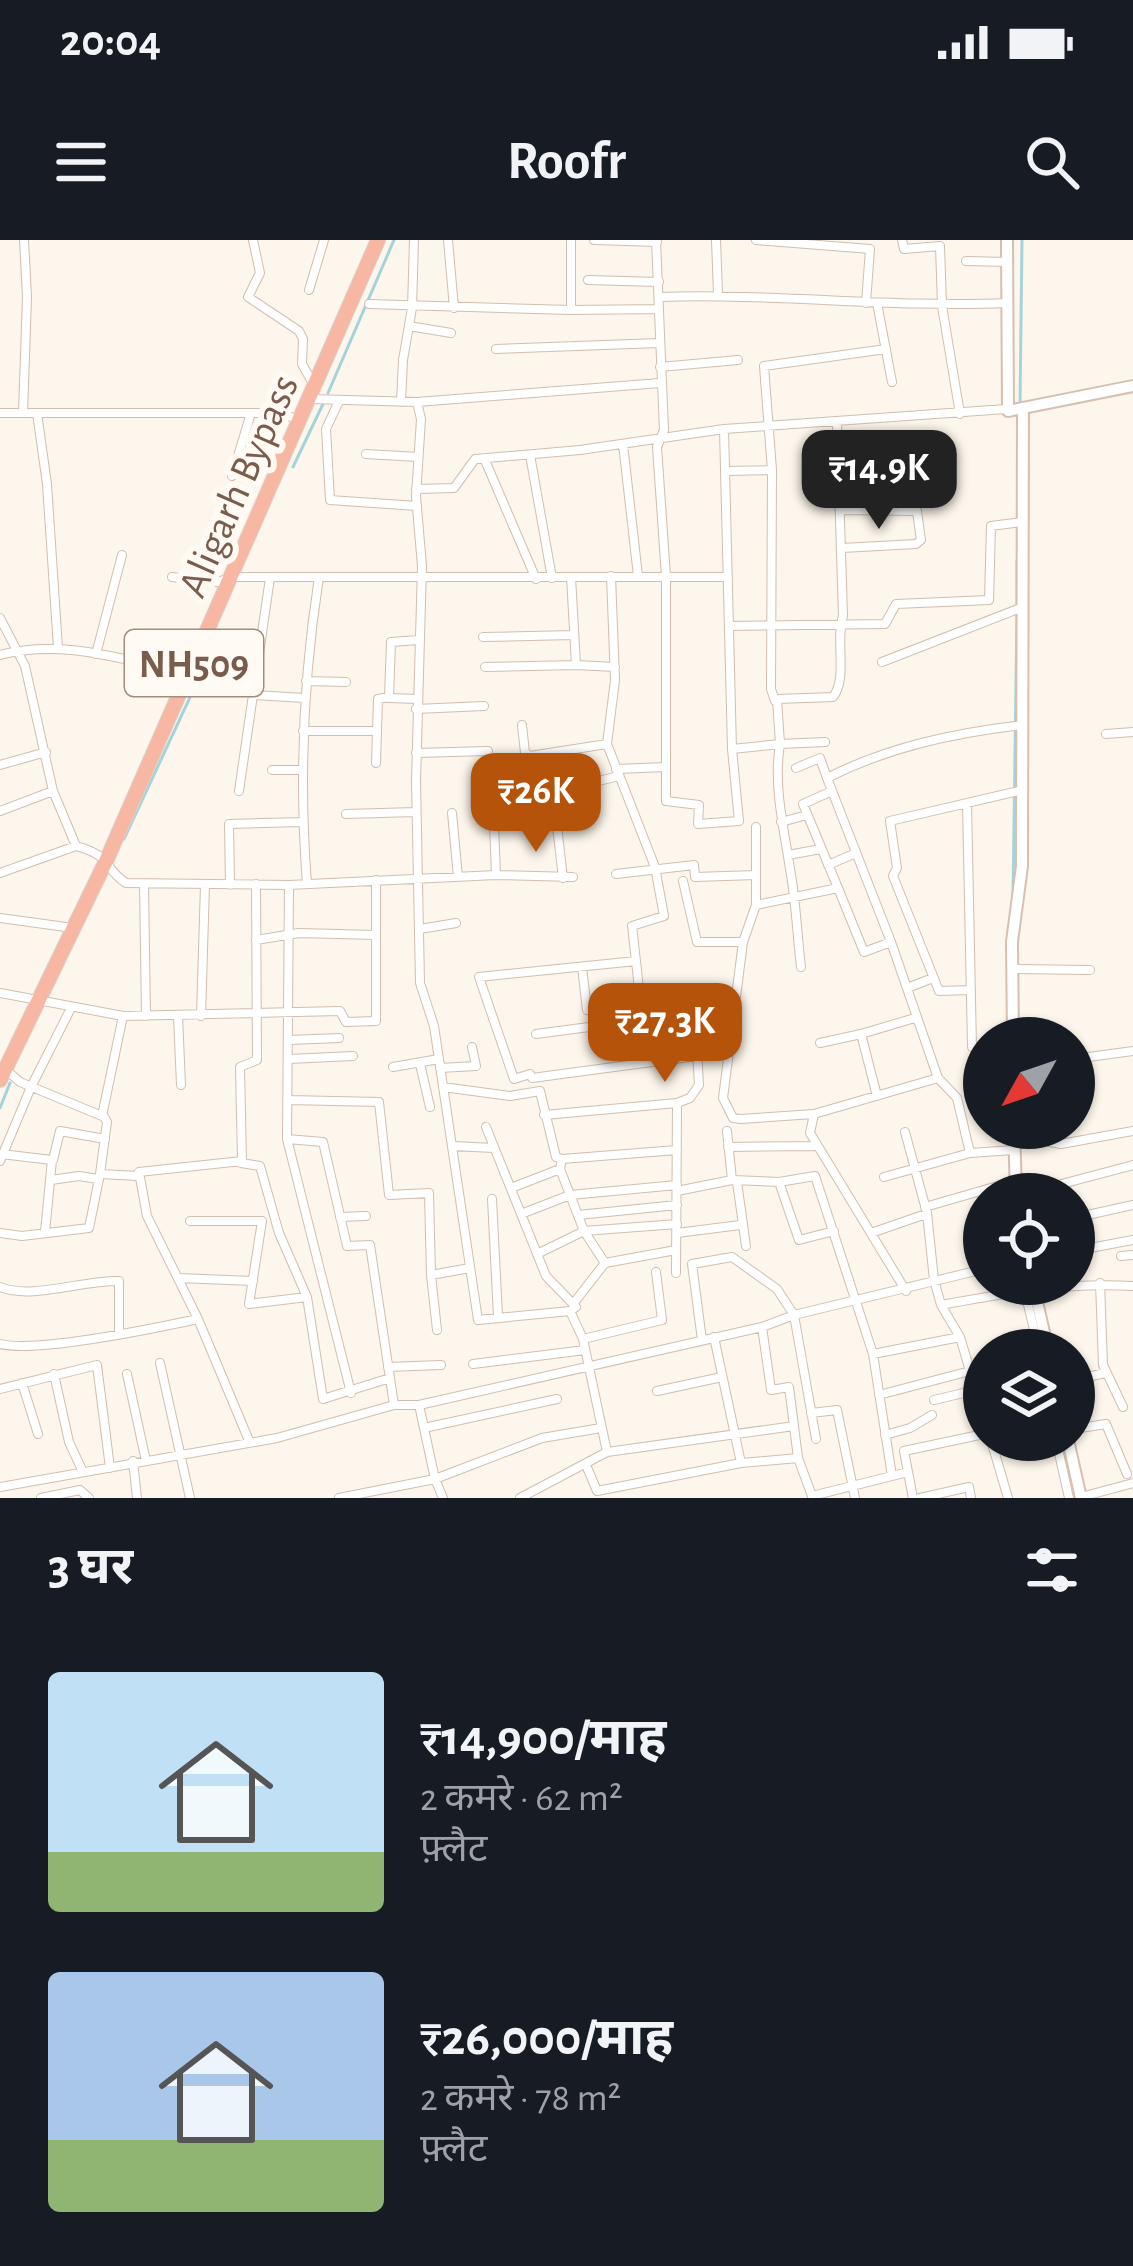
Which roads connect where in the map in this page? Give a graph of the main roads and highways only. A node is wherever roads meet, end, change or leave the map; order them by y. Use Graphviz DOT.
graph roads {
  1 [pos="378,240"];
  2 [pos="2,1074"];
  1 -- 2 [label="highway, Aligarh Bypass / NH509"];
}
